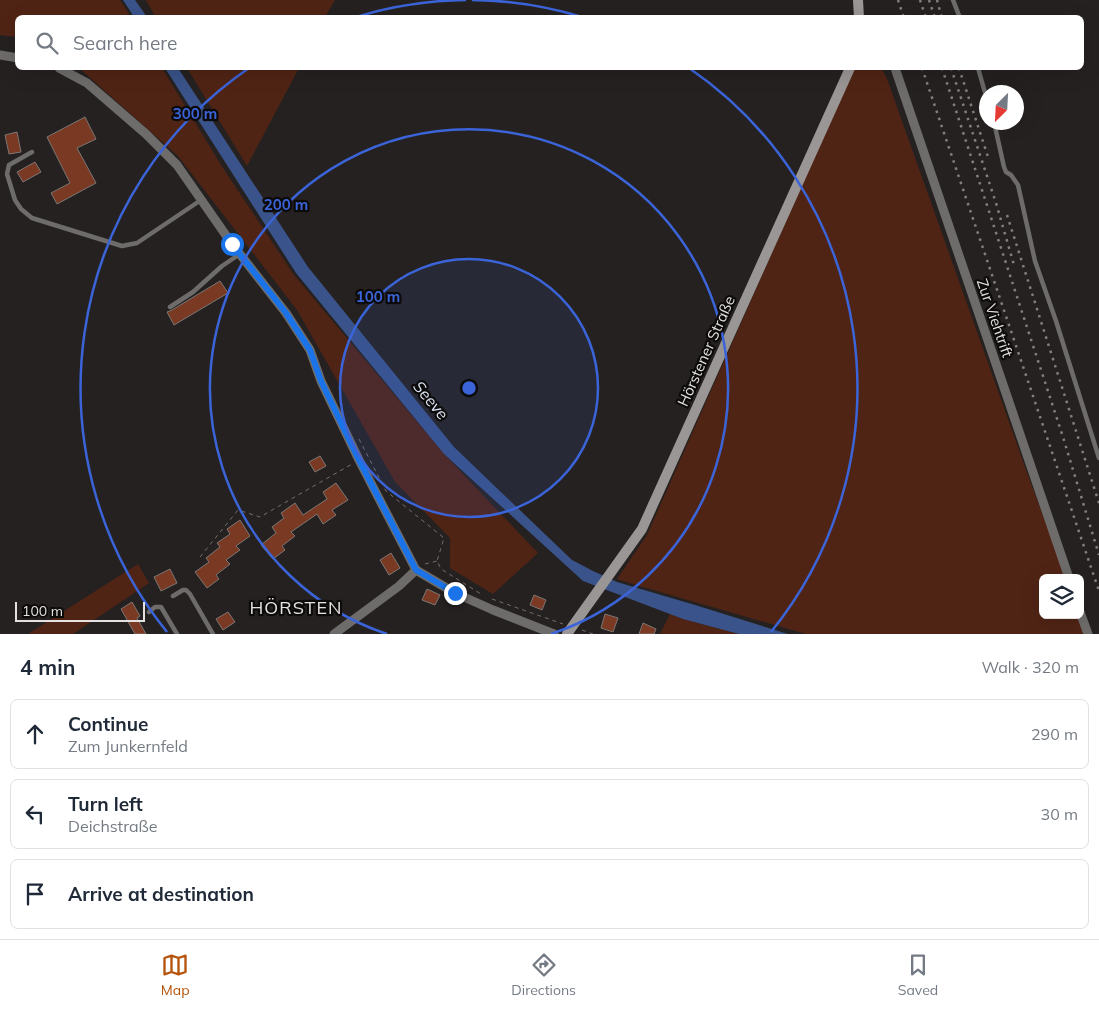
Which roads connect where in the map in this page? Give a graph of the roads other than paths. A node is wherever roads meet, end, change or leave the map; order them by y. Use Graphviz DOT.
graph roads {
  1 [pos="858,0"];
  2 [pos="953,0"];
  3 [pos="860,15"];
  4 [pos="959,15"];
  5 [pos="0,55"];
  6 [pos="15,58"];
  7 [pos="63,70"];
  8 [pos="849,70"];
  9 [pos="896,70"];
  10 [pos="979,70"];
  11 [pos="983,85"];
  12 [pos="996,130"];
  13 [pos="32,152"];
  14 [pos="201,200"];
  15 [pos="240,254"];
  16 [pos="170,307"];
  17 [pos="1099,458"];
  18 [pos="416,570"];
  19 [pos="1068,574"];
  20 [pos="173,596"];
  21 [pos="149,612"];
  22 [pos="1083,619"];
  23 [pos="568,627"];
  24 [pos="177,634"];
  25 [pos="213,634"];
  26 [pos="334,634"];
  27 [pos="554,634"];
  28 [pos="1088,634"];
  1 -- 3 [label="street"];
  2 -- 4 [label="lane"];
  5 -- 6 [label="street"];
  7 -- 14 [label="street"];
  8 -- 23 [label="street, Hörstener Straße"];
  9 -- 19 [label="street, Zur Viehtrift"];
  10 -- 11 [label="lane"];
  12 -- 17 [label="lane"];
  13 -- 14 [label="lane"];
  14 -- 15 [label="street"];
  15 -- 16 [label="lane"];
  15 -- 18 [label="street"];
  18 -- 26 [label="street"];
  18 -- 27 [label="street"];
  20 -- 25 [label="lane"];
  21 -- 24 [label="lane"];
  22 -- 28 [label="street"];
}
